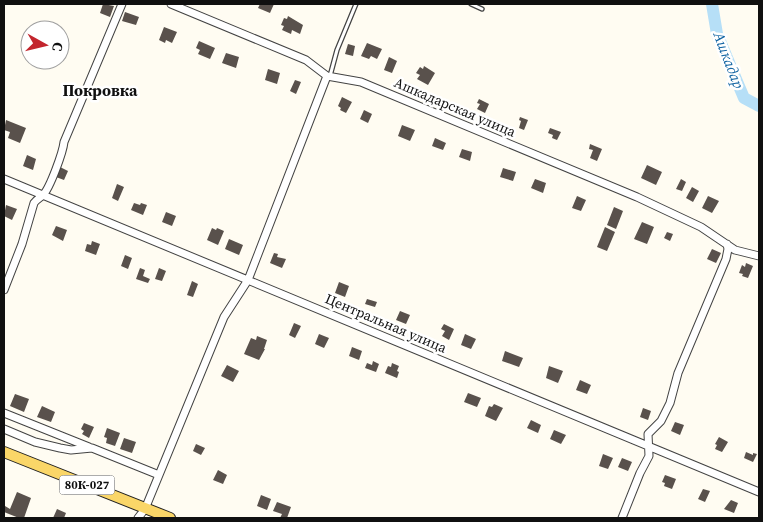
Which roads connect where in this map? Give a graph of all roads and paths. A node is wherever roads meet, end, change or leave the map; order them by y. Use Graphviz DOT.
graph roads {
  1 [pos="122,4"];
  2 [pos="171,4"];
  3 [pos="356,4"];
  4 [pos="471,4"];
  5 [pos="482,9"];
  6 [pos="329,76"];
  7 [pos="4,179"];
  8 [pos="43,195"];
  9 [pos="727,244"];
  10 [pos="759,256"];
  11 [pos="248,280"];
  12 [pos="4,290"];
  13 [pos="4,413"];
  14 [pos="4,429"];
  15 [pos="648,446"];
  16 [pos="92,448"];
  17 [pos="4,452"];
  18 [pos="159,475"];
  19 [pos="759,492"];
  20 [pos="145,508"];
  21 [pos="138,518"];
  22 [pos="170,518"];
  23 [pos="622,518"];
  1 -- 8 [label="street"];
  2 -- 6 [label="street, Ашкадарская улица"];
  3 -- 6 [label="lane"];
  4 -- 5 [label="lane"];
  6 -- 9 [label="street, Ашкадарская улица"];
  6 -- 11 [label="street"];
  7 -- 8 [label="street, Центральная улица"];
  8 -- 11 [label="street, Центральная улица"];
  8 -- 12 [label="street"];
  9 -- 10 [label="street, Ашкадарская улица"];
  9 -- 15 [label="street"];
  11 -- 15 [label="street, Центральная улица"];
  11 -- 18 [label="street"];
  13 -- 16 [label="street"];
  14 -- 16 [label="street"];
  15 -- 19 [label="street, Центральная улица"];
  15 -- 23 [label="street"];
  16 -- 18 [label="street"];
  17 -- 20 [label="main road, 80К-027"];
  18 -- 20 [label="street"];
  20 -- 21 [label="street"];
  20 -- 22 [label="main road, 80К-027"];
}
